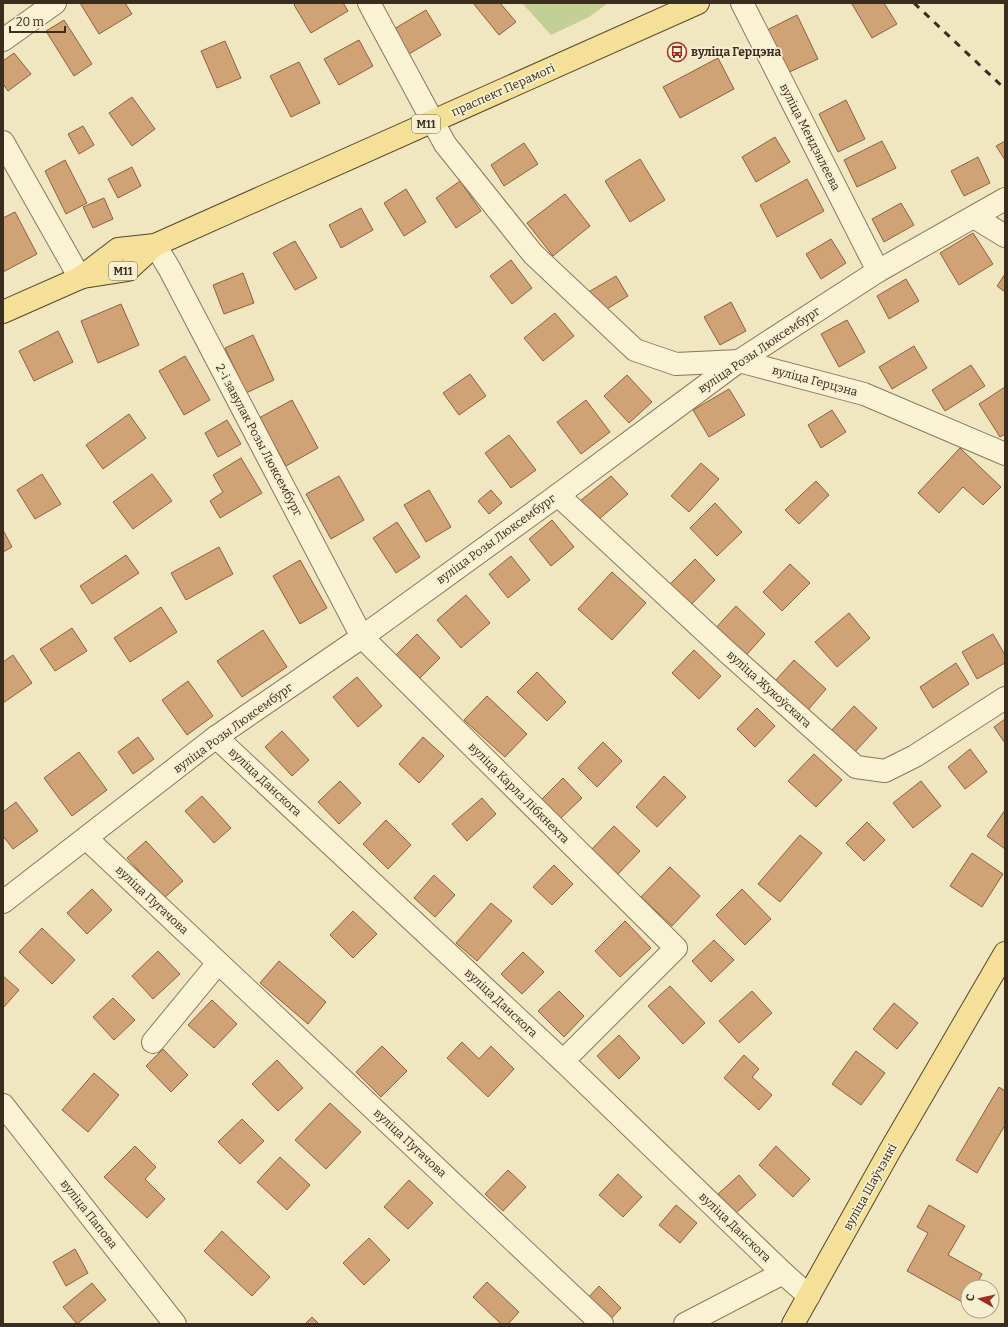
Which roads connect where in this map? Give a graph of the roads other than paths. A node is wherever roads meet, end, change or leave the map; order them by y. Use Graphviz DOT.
graph roads {
  1 [pos="54,3"];
  2 [pos="369,3"];
  3 [pos="698,3"];
  4 [pos="742,3"];
  5 [pos="3,40"];
  6 [pos="433,121"];
  7 [pos="3,142"];
  8 [pos="1005,200"];
  9 [pos="974,217"];
  10 [pos="1005,236"];
  11 [pos="155,244"];
  12 [pos="878,271"];
  13 [pos="80,278"];
  14 [pos="3,312"];
  15 [pos="739,360"];
  16 [pos="1005,454"];
  17 [pos="558,495"];
  18 [pos="362,637"];
  19 [pos="1005,698"];
  20 [pos="216,737"];
  21 [pos="86,838"];
  22 [pos="3,902"];
  23 [pos="1005,953"];
  24 [pos="218,963"];
  25 [pos="153,1042"];
  26 [pos="563,1061"];
  27 [pos="3,1105"];
  28 [pos="783,1273"];
  29 [pos="809,1296"];
  30 [pos="175,1324"];
  31 [pos="602,1324"];
  32 [pos="685,1324"];
  33 [pos="793,1324"];
  1 -- 5 [label="street"];
  2 -- 6 [label="street, вуліца Герцэна"];
  3 -- 6 [label="main road, праспект Перамогі / М11"];
  4 -- 12 [label="street, вуліца Мендзялеева"];
  6 -- 11 [label="main road, праспект Перамогі / М11"];
  6 -- 15 [label="street, вуліца Герцэна"];
  7 -- 13 [label="street"];
  8 -- 9 [label="street, вуліца Розы Люксембург"];
  9 -- 10 [label="street"];
  9 -- 12 [label="street, вуліца Розы Люксембург"];
  11 -- 13 [label="main road, праспект Перамогі / М11"];
  11 -- 18 [label="street, 2-і завулак Розы Люксембург"];
  12 -- 15 [label="street, вуліца Розы Люксембург"];
  13 -- 14 [label="main road, праспект Перамогі / М11"];
  15 -- 16 [label="street, вуліца Герцэна"];
  15 -- 17 [label="street, вуліца Розы Люксембург"];
  17 -- 18 [label="street, вуліца Розы Люксембург"];
  17 -- 19 [label="street, вуліца Жукоўскага"];
  18 -- 20 [label="street, вуліца Розы Люксембург"];
  18 -- 26 [label="street, вуліца Карла Лібкнехта"];
  20 -- 21 [label="street, вуліца Розы Люксембург"];
  20 -- 26 [label="street, вуліца Данскога"];
  21 -- 22 [label="street, вуліца Розы Люксембург"];
  21 -- 24 [label="street, вуліца Пугачова"];
  23 -- 29 [label="main road, вуліца Шаўчэнкі"];
  24 -- 25 [label="street"];
  24 -- 31 [label="street, вуліца Пугачова"];
  26 -- 28 [label="street, вуліца Данскога"];
  27 -- 30 [label="street, вуліца Папова"];
  28 -- 29 [label="street"];
  28 -- 32 [label="street"];
  29 -- 33 [label="main road, вуліца Шаўчэнкі"];
}
